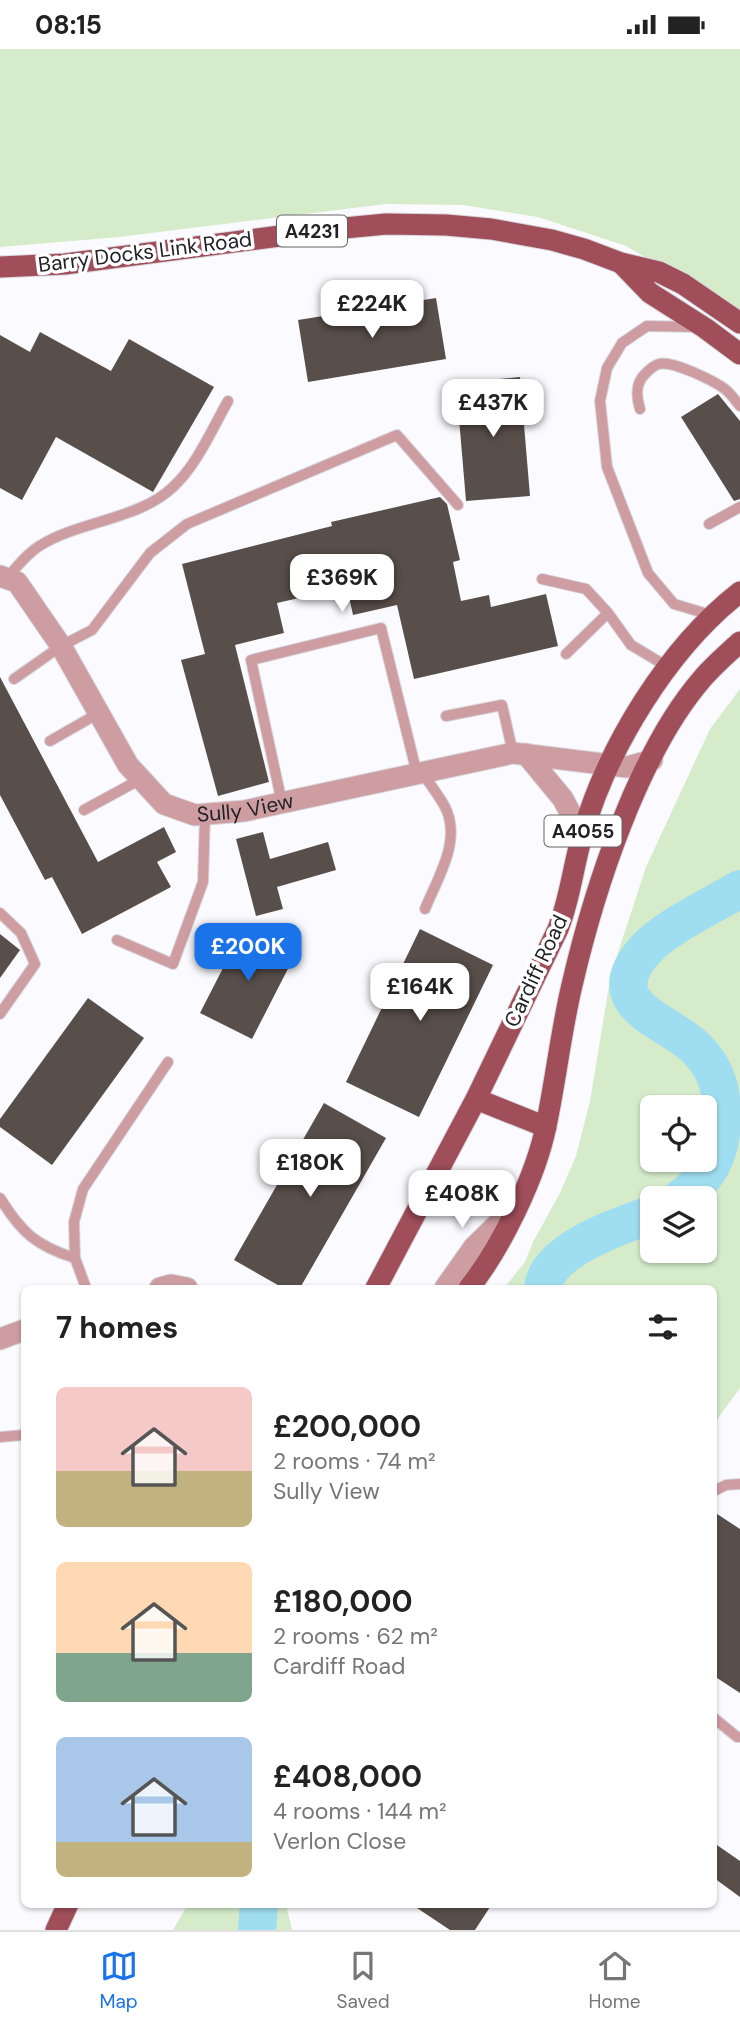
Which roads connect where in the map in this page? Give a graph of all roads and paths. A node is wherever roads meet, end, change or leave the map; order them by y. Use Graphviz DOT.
graph roads {
  1 [pos="621,263"];
  2 [pos="0,267"];
  3 [pos="740,323"];
  4 [pos="705,328"];
  5 [pos="740,354"];
  6 [pos="228,401"];
  7 [pos="740,406"];
  8 [pos="640,409"];
  9 [pos="458,505"];
  10 [pos="740,507"];
  11 [pos="709,524"];
  12 [pos="3,577"];
  13 [pos="542,579"];
  14 [pos="740,592"];
  15 [pos="608,613"];
  16 [pos="711,615"];
  17 [pos="740,642"];
  18 [pos="61,646"];
  19 [pos="566,654"];
  20 [pos="668,667"];
  21 [pos="14,679"];
  22 [pos="99,713"];
  23 [pos="446,716"];
  24 [pos="50,741"];
  25 [pos="520,754"];
  26 [pos="652,760"];
  27 [pos="609,765"];
  28 [pos="419,773"];
  29 [pos="141,779"];
  30 [pos="282,803"];
  31 [pos="84,810"];
  32 [pos="205,814"];
  33 [pos="582,835"];
  34 [pos="425,909"];
  35 [pos="0,913"];
  36 [pos="117,940"];
  37 [pos="0,1014"];
  38 [pos="168,1062"];
  39 [pos="477,1099"];
  40 [pos="546,1127"];
  41 [pos="0,1198"];
  42 [pos="516,1206"];
  43 [pos="75,1258"];
  44 [pos="85,1285"];
  45 [pos="378,1285"];
  46 [pos="447,1285"];
  47 [pos="471,1285"];
  48 [pos="21,1331"];
  49 [pos="0,1339"];
  50 [pos="21,1436"];
  51 [pos="0,1437"];
  52 [pos="740,1484"];
  53 [pos="717,1490"];
  54 [pos="717,1720"];
  55 [pos="740,1737"];
  56 [pos="66,1908"];
  57 [pos="56,1930"];
  1 -- 2 [label="main road, Barry Docks Link Road / A4231"];
  1 -- 3 [label="main road, Barry Docks Link Road / A4231"];
  1 -- 4 [label="main road, Barry Docks Link Road / A4231"];
  4 -- 5 [label="main road, Barry Docks Link Road / A4231"];
  4 -- 16 [label="lane"];
  6 -- 12 [label="lane"];
  7 -- 8 [label="lane"];
  9 -- 18 [label="lane"];
  10 -- 11 [label="lane"];
  12 -- 18 [label="street, Sully View"];
  13 -- 15 [label="lane"];
  14 -- 16 [label="main road, Cardiff Road / A4055"];
  15 -- 19 [label="lane"];
  15 -- 20 [label="lane"];
  16 -- 20 [label="main road, Cardiff Road / A4055"];
  17 -- 26 [label="main road, Cardiff Road / A4055"];
  18 -- 21 [label="lane"];
  18 -- 22 [label="street, Sully View"];
  20 -- 27 [label="main road, Cardiff Road / A4055"];
  22 -- 24 [label="lane"];
  22 -- 29 [label="street, Sully View"];
  23 -- 25 [label="lane"];
  25 -- 27 [label="street, Sully View"];
  25 -- 28 [label="street, Sully View"];
  25 -- 33 [label="street"];
  26 -- 27 [label="street, Sully View"];
  26 -- 40 [label="main road, Cardiff Road / A4055"];
  27 -- 33 [label="main road, Cardiff Road / A4055"];
  28 -- 30 [label="street, Sully View"];
  28 -- 30 [label="lane"];
  28 -- 34 [label="lane"];
  29 -- 31 [label="lane"];
  29 -- 32 [label="street, Sully View"];
  30 -- 32 [label="street, Sully View"];
  32 -- 36 [label="lane"];
  33 -- 39 [label="main road, Cardiff Road / A4055"];
  35 -- 37 [label="lane"];
  38 -- 43 [label="lane"];
  39 -- 40 [label="main road"];
  39 -- 45 [label="main road, Cardiff Road / A4055"];
  40 -- 42 [label="main road, Cardiff Road / A4055"];
  41 -- 43 [label="lane"];
  42 -- 46 [label="street"];
  42 -- 47 [label="main road, Cardiff Road / A4055"];
  43 -- 44 [label="lane"];
  48 -- 49 [label="street"];
  50 -- 51 [label="lane"];
  52 -- 53 [label="lane"];
  54 -- 55 [label="lane"];
  56 -- 57 [label="main road"];
}
